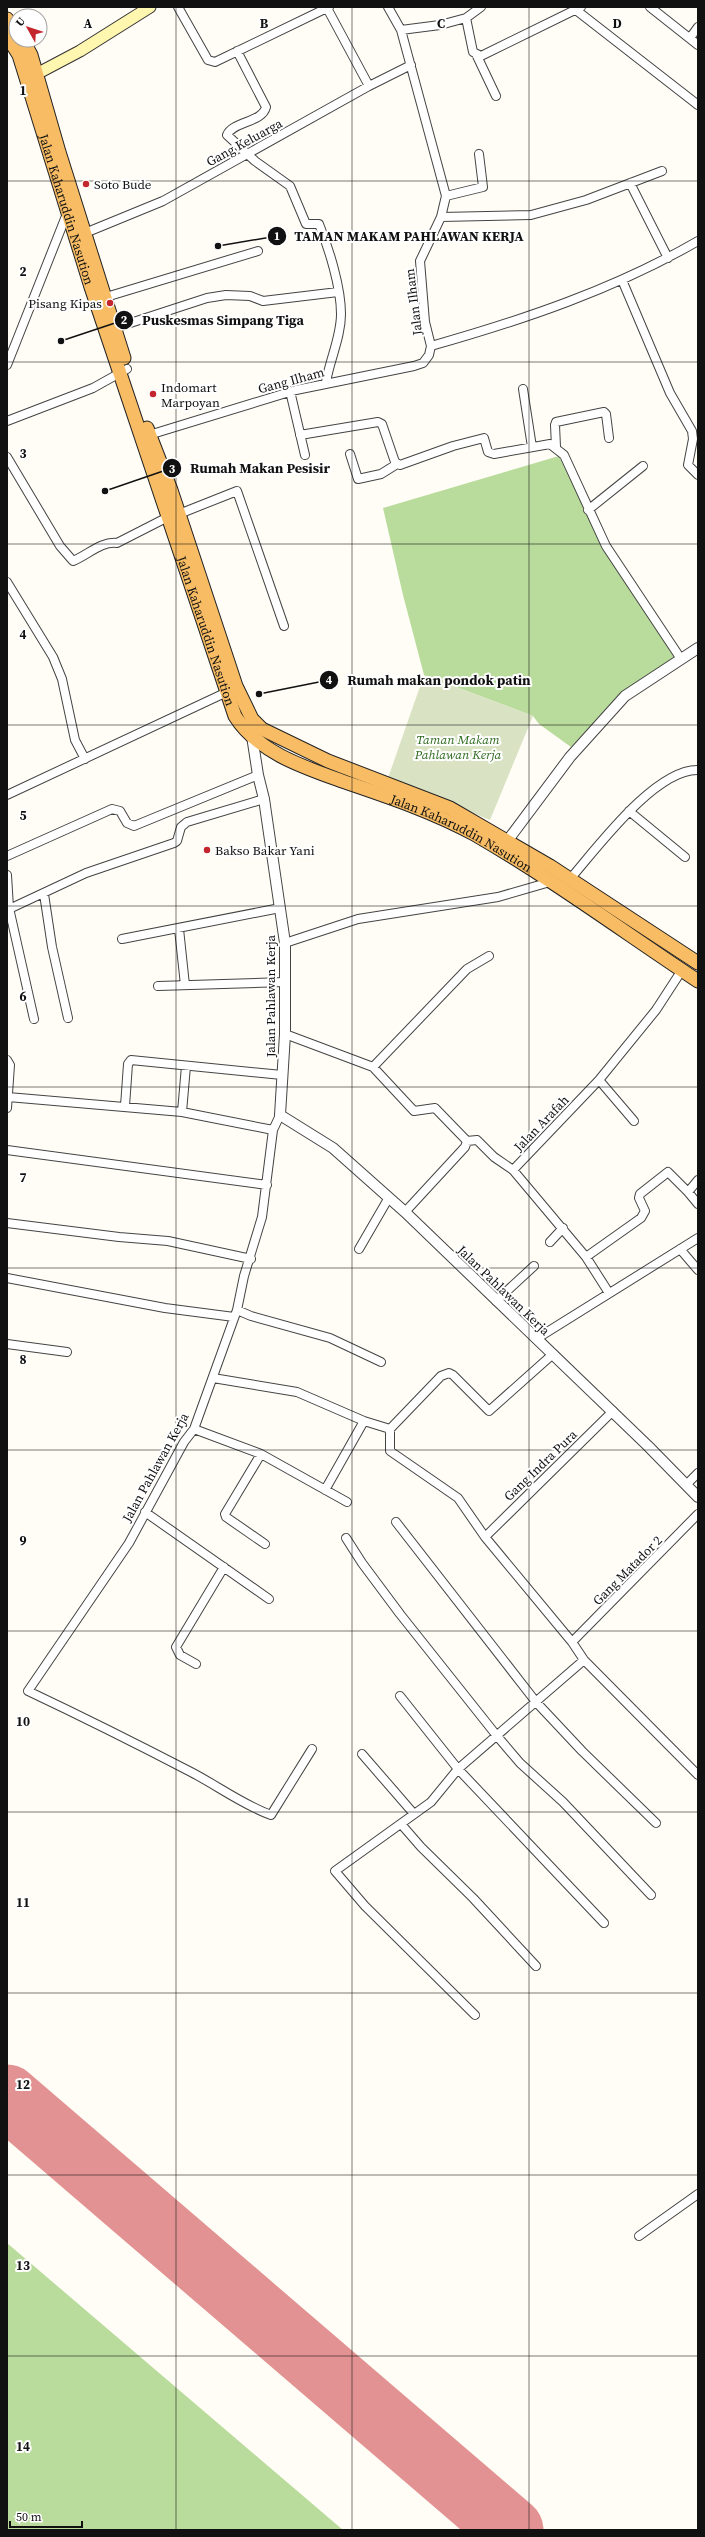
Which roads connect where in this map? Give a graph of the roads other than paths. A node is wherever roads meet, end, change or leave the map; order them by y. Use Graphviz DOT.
graph roads {
  1 [pos="150,7"];
  2 [pos="178,7"];
  3 [pos="388,7"];
  4 [pos="481,7"];
  5 [pos="650,7"];
  6 [pos="328,8"];
  7 [pos="579,9"];
  8 [pos="466,18"];
  9 [pos="698,27"];
  10 [pos="401,30"];
  11 [pos="7,36"];
  12 [pos="690,38"];
  13 [pos="698,45"];
  14 [pos="27,48"];
  15 [pos="237,51"];
  16 [pos="477,56"];
  17 [pos="411,65"];
  18 [pos="31,77"];
  19 [pos="368,86"];
  20 [pos="496,96"];
  21 [pos="698,106"];
  22 [pos="246,153"];
  23 [pos="479,154"];
  24 [pos="662,171"];
  25 [pos="630,183"];
  26 [pos="446,196"];
  27 [pos="72,208"];
  28 [pos="441,217"];
  29 [pos="85,233"];
  30 [pos="698,241"];
  31 [pos="258,251"];
  32 [pos="668,258"];
  33 [pos="622,280"];
  34 [pos="338,292"];
  35 [pos="106,297"];
  36 [pos="115,328"];
  37 [pos="431,346"];
  38 [pos="8,354"];
  39 [pos="7,364"];
  40 [pos="124,371"];
  41 [pos="326,382"];
  42 [pos="523,389"];
  43 [pos="290,391"];
  44 [pos="7,421"];
  45 [pos="149,435"];
  46 [pos="300,435"];
  47 [pos="609,438"];
  48 [pos="532,446"];
  49 [pos="556,447"];
  50 [pos="350,454"];
  51 [pos="304,455"];
  52 [pos="7,457"];
  53 [pos="397,464"];
  54 [pos="643,466"];
  55 [pos="698,475"];
  56 [pos="588,510"];
  57 [pos="174,516"];
  58 [pos="7,582"];
  59 [pos="284,626"];
  60 [pos="698,648"];
  61 [pos="681,659"];
  62 [pos="227,692"];
  63 [pos="256,731"];
  64 [pos="85,759"];
  65 [pos="698,770"];
  66 [pos="258,775"];
  67 [pos="7,795"];
  68 [pos="264,799"];
  69 [pos="629,811"];
  70 [pos="508,840"];
  71 [pos="7,856"];
  72 [pos="685,857"];
  73 [pos="7,875"];
  74 [pos="570,879"];
  75 [pos="550,882"];
  76 [pos="44,894"];
  77 [pos="280,908"];
  78 [pos="8,909"];
  79 [pos="605,911"];
  80 [pos="179,929"];
  81 [pos="122,939"];
  82 [pos="285,943"];
  83 [pos="489,956"];
  84 [pos="698,963"];
  85 [pos="682,970"];
  86 [pos="698,981"];
  87 [pos="284,982"];
  88 [pos="185,985"];
  89 [pos="158,986"];
  90 [pos="68,1018"];
  91 [pos="34,1019"];
  92 [pos="285,1034"];
  93 [pos="7,1060"];
  94 [pos="186,1066"];
  95 [pos="373,1067"];
  96 [pos="282,1075"];
  97 [pos="599,1080"];
  98 [pos="8,1097"];
  99 [pos="125,1106"];
  100 [pos="7,1108"];
  101 [pos="182,1112"];
  102 [pos="280,1115"];
  103 [pos="634,1121"];
  104 [pos="273,1130"];
  105 [pos="467,1141"];
  106 [pos="7,1150"];
  107 [pos="513,1170"];
  108 [pos="698,1180"];
  109 [pos="267,1186"];
  110 [pos="688,1192"];
  111 [pos="388,1198"];
  112 [pos="698,1204"];
  113 [pos="405,1212"];
  114 [pos="7,1223"];
  115 [pos="563,1228"];
  116 [pos="698,1238"];
  117 [pos="550,1242"];
  118 [pos="359,1249"];
  119 [pos="680,1249"];
  120 [pos="250,1258"];
  121 [pos="586,1258"];
  122 [pos="534,1266"];
  123 [pos="698,1270"];
  124 [pos="7,1278"];
  125 [pos="609,1293"];
  126 [pos="496,1301"];
  127 [pos="236,1314"];
  128 [pos="536,1339"];
  129 [pos="7,1344"];
  130 [pos="67,1352"];
  131 [pos="553,1354"];
  132 [pos="381,1362"];
  133 [pos="213,1378"];
  134 [pos="613,1412"];
  135 [pos="364,1421"];
  136 [pos="194,1429"];
  137 [pos="390,1429"];
  138 [pos="260,1454"];
  139 [pos="698,1473"];
  140 [pos="687,1484"];
  141 [pos="325,1490"];
  142 [pos="698,1497"];
  143 [pos="347,1502"];
  144 [pos="145,1512"];
  145 [pos="698,1514"];
  146 [pos="396,1522"];
  147 [pos="485,1536"];
  148 [pos="346,1538"];
  149 [pos="265,1544"];
  150 [pos="224,1567"];
  151 [pos="269,1599"];
  152 [pos="572,1642"];
  153 [pos="584,1660"];
  154 [pos="196,1664"];
  155 [pos="400,1696"];
  156 [pos="536,1702"];
  157 [pos="497,1736"];
  158 [pos="312,1750"];
  159 [pos="362,1754"];
  160 [pos="458,1769"];
  161 [pos="698,1775"];
  162 [pos="414,1814"];
  163 [pos="656,1823"];
  164 [pos="401,1824"];
  165 [pos="651,1895"];
  166 [pos="604,1923"];
  167 [pos="536,1966"];
  168 [pos="475,2015"];
  169 [pos="698,2194"];
  170 [pos="639,2236"];
  1 -- 18 [label="main road"];
  2 -- 15 [label="street"];
  3 -- 10 [label="street, Jalan Ilham"];
  4 -- 8 [label="street"];
  5 -- 12 [label="street"];
  6 -- 15 [label="street"];
  6 -- 19 [label="street"];
  7 -- 16 [label="street"];
  7 -- 21 [label="street"];
  8 -- 10 [label="street"];
  8 -- 16 [label="street"];
  9 -- 12 [label="street"];
  10 -- 17 [label="street, Jalan Ilham"];
  11 -- 18 [label="highway, Jalan Kaharuddin Nasution"];
  12 -- 13 [label="street"];
  14 -- 18 [label="highway, Jalan Kaharuddin Nasution"];
  15 -- 22 [label="street"];
  16 -- 20 [label="street"];
  17 -- 19 [label="street, Gang Keluarga"];
  17 -- 26 [label="street, Jalan Ilham"];
  18 -- 27 [label="highway, Jalan Kaharuddin Nasution"];
  19 -- 22 [label="street, Gang Keluarga"];
  22 -- 29 [label="street, Gang Keluarga"];
  22 -- 34 [label="street"];
  23 -- 26 [label="street"];
  24 -- 25 [label="street"];
  25 -- 28 [label="street"];
  25 -- 32 [label="street"];
  26 -- 28 [label="street, Jalan Ilham"];
  27 -- 29 [label="highway, Jalan Kaharuddin Nasution"];
  27 -- 38 [label="street"];
  27 -- 40 [label="highway, Jalan Kaharuddin Nasution"];
  28 -- 37 [label="street, Jalan Ilham"];
  29 -- 35 [label="highway, Jalan Kaharuddin Nasution"];
  30 -- 32 [label="street, Jalan Ilham"];
  31 -- 35 [label="street"];
  32 -- 33 [label="street, Jalan Ilham"];
  33 -- 37 [label="street, Jalan Ilham"];
  33 -- 55 [label="street"];
  34 -- 36 [label="street"];
  34 -- 41 [label="street"];
  35 -- 36 [label="highway, Jalan Kaharuddin Nasution"];
  36 -- 40 [label="highway, Jalan Kaharuddin Nasution"];
  37 -- 41 [label="street, Gang Ilham"];
  38 -- 39 [label="street"];
  40 -- 44 [label="street"];
  40 -- 45 [label="highway, Jalan Kaharuddin Nasution"];
  40 -- 57 [label="highway, Jalan Kaharuddin Nasution"];
  41 -- 43 [label="street, Gang Ilham"];
  42 -- 48 [label="street"];
  43 -- 45 [label="street, Gang Ilham"];
  43 -- 46 [label="street"];
  45 -- 57 [label="highway, Jalan Kaharuddin Nasution"];
  46 -- 51 [label="street"];
  46 -- 53 [label="street"];
  47 -- 49 [label="street"];
  48 -- 49 [label="street"];
  48 -- 53 [label="street"];
  49 -- 56 [label="street"];
  50 -- 53 [label="street"];
  52 -- 57 [label="street"];
  54 -- 56 [label="street"];
  56 -- 61 [label="street"];
  57 -- 59 [label="street"];
  57 -- 62 [label="highway, Jalan Kaharuddin Nasution"];
  57 -- 63 [label="highway, Jalan Kaharuddin Nasution"];
  58 -- 64 [label="street"];
  60 -- 61 [label="street"];
  61 -- 70 [label="street"];
  62 -- 63 [label="highway, Jalan Kaharuddin Nasution"];
  62 -- 64 [label="street"];
  63 -- 66 [label="street, Jalan Pahlawan Kerja"];
  63 -- 70 [label="highway, Jalan Kaharuddin Nasution"];
  63 -- 75 [label="highway, Jalan Kaharuddin Nasution"];
  64 -- 67 [label="street"];
  65 -- 69 [label="street"];
  66 -- 68 [label="street, Jalan Pahlawan Kerja"];
  66 -- 71 [label="street"];
  68 -- 76 [label="street"];
  68 -- 77 [label="street, Jalan Pahlawan Kerja"];
  69 -- 72 [label="street"];
  69 -- 74 [label="street"];
  70 -- 74 [label="highway, Jalan Kaharuddin Nasution"];
  73 -- 78 [label="street"];
  74 -- 79 [label="highway, Jalan Kaharuddin Nasution"];
  75 -- 79 [label="highway, Jalan Kaharuddin Nasution"];
  75 -- 82 [label="street"];
  76 -- 78 [label="street"];
  76 -- 90 [label="street"];
  77 -- 80 [label="street"];
  77 -- 82 [label="street, Jalan Pahlawan Kerja"];
  78 -- 91 [label="street"];
  79 -- 84 [label="highway, Jalan Kaharuddin Nasution"];
  79 -- 85 [label="highway, Jalan Kaharuddin Nasution"];
  80 -- 81 [label="street"];
  80 -- 88 [label="street"];
  82 -- 87 [label="street, Jalan Pahlawan Kerja"];
  83 -- 95 [label="street"];
  85 -- 86 [label="highway, Jalan Kaharuddin Nasution"];
  85 -- 97 [label="street, Jalan Arafah"];
  87 -- 88 [label="street"];
  87 -- 92 [label="street, Jalan Pahlawan Kerja"];
  88 -- 89 [label="street"];
  92 -- 95 [label="street"];
  92 -- 96 [label="street, Jalan Pahlawan Kerja"];
  93 -- 98 [label="street"];
  94 -- 96 [label="street"];
  94 -- 99 [label="street"];
  94 -- 101 [label="street"];
  95 -- 105 [label="street"];
  96 -- 102 [label="street, Jalan Pahlawan Kerja"];
  97 -- 103 [label="street"];
  97 -- 107 [label="street, Jalan Arafah"];
  98 -- 99 [label="street"];
  98 -- 100 [label="street"];
  99 -- 101 [label="street"];
  101 -- 104 [label="street"];
  102 -- 104 [label="street, Jalan Pahlawan Kerja"];
  102 -- 111 [label="street, Jalan Pahlawan Kerja"];
  104 -- 109 [label="street, Jalan Pahlawan Kerja"];
  105 -- 107 [label="street"];
  105 -- 113 [label="street"];
  106 -- 109 [label="street"];
  107 -- 115 [label="street, Jalan Arafah"];
  108 -- 110 [label="street"];
  109 -- 120 [label="street, Jalan Pahlawan Kerja"];
  110 -- 112 [label="street"];
  110 -- 121 [label="street"];
  111 -- 113 [label="street, Jalan Pahlawan Kerja"];
  111 -- 118 [label="street"];
  113 -- 126 [label="street, Jalan Pahlawan Kerja"];
  114 -- 120 [label="street"];
  115 -- 117 [label="street"];
  115 -- 121 [label="street, Jalan Arafah"];
  116 -- 119 [label="street"];
  119 -- 123 [label="street"];
  119 -- 125 [label="street"];
  120 -- 127 [label="street, Jalan Pahlawan Kerja"];
  121 -- 125 [label="street, Jalan Arafah"];
  122 -- 126 [label="street"];
  124 -- 127 [label="street"];
  125 -- 128 [label="street"];
  126 -- 128 [label="street, Jalan Pahlawan Kerja"];
  127 -- 132 [label="street"];
  127 -- 133 [label="street, Jalan Pahlawan Kerja"];
  128 -- 131 [label="street, Jalan Pahlawan Kerja"];
  129 -- 130 [label="street"];
  131 -- 134 [label="street, Jalan Pahlawan Kerja"];
  131 -- 137 [label="street"];
  133 -- 135 [label="street"];
  133 -- 136 [label="street, Jalan Pahlawan Kerja"];
  134 -- 140 [label="street, Jalan Pahlawan Kerja"];
  134 -- 147 [label="street, Gang Indra Pura"];
  135 -- 137 [label="street"];
  135 -- 141 [label="street"];
  136 -- 138 [label="street"];
  136 -- 144 [label="street, Jalan Pahlawan Kerja"];
  137 -- 147 [label="street"];
  138 -- 141 [label="street"];
  138 -- 149 [label="street"];
  139 -- 140 [label="street"];
  140 -- 142 [label="street, Jalan Pahlawan Kerja"];
  141 -- 143 [label="street"];
  144 -- 150 [label="street"];
  144 -- 158 [label="street, Jalan Pahlawan Kerja"];
  145 -- 152 [label="street, Gang Matador 2"];
  146 -- 156 [label="street"];
  147 -- 152 [label="street"];
  148 -- 157 [label="street"];
  150 -- 151 [label="street"];
  150 -- 154 [label="street"];
  152 -- 153 [label="street"];
  153 -- 156 [label="street"];
  153 -- 161 [label="street"];
  155 -- 160 [label="street"];
  156 -- 157 [label="street"];
  156 -- 163 [label="street"];
  157 -- 160 [label="street"];
  157 -- 165 [label="street"];
  159 -- 162 [label="street"];
  160 -- 162 [label="street"];
  160 -- 166 [label="street"];
  162 -- 164 [label="street"];
  164 -- 167 [label="street"];
  164 -- 168 [label="street"];
  169 -- 170 [label="street"];
}
